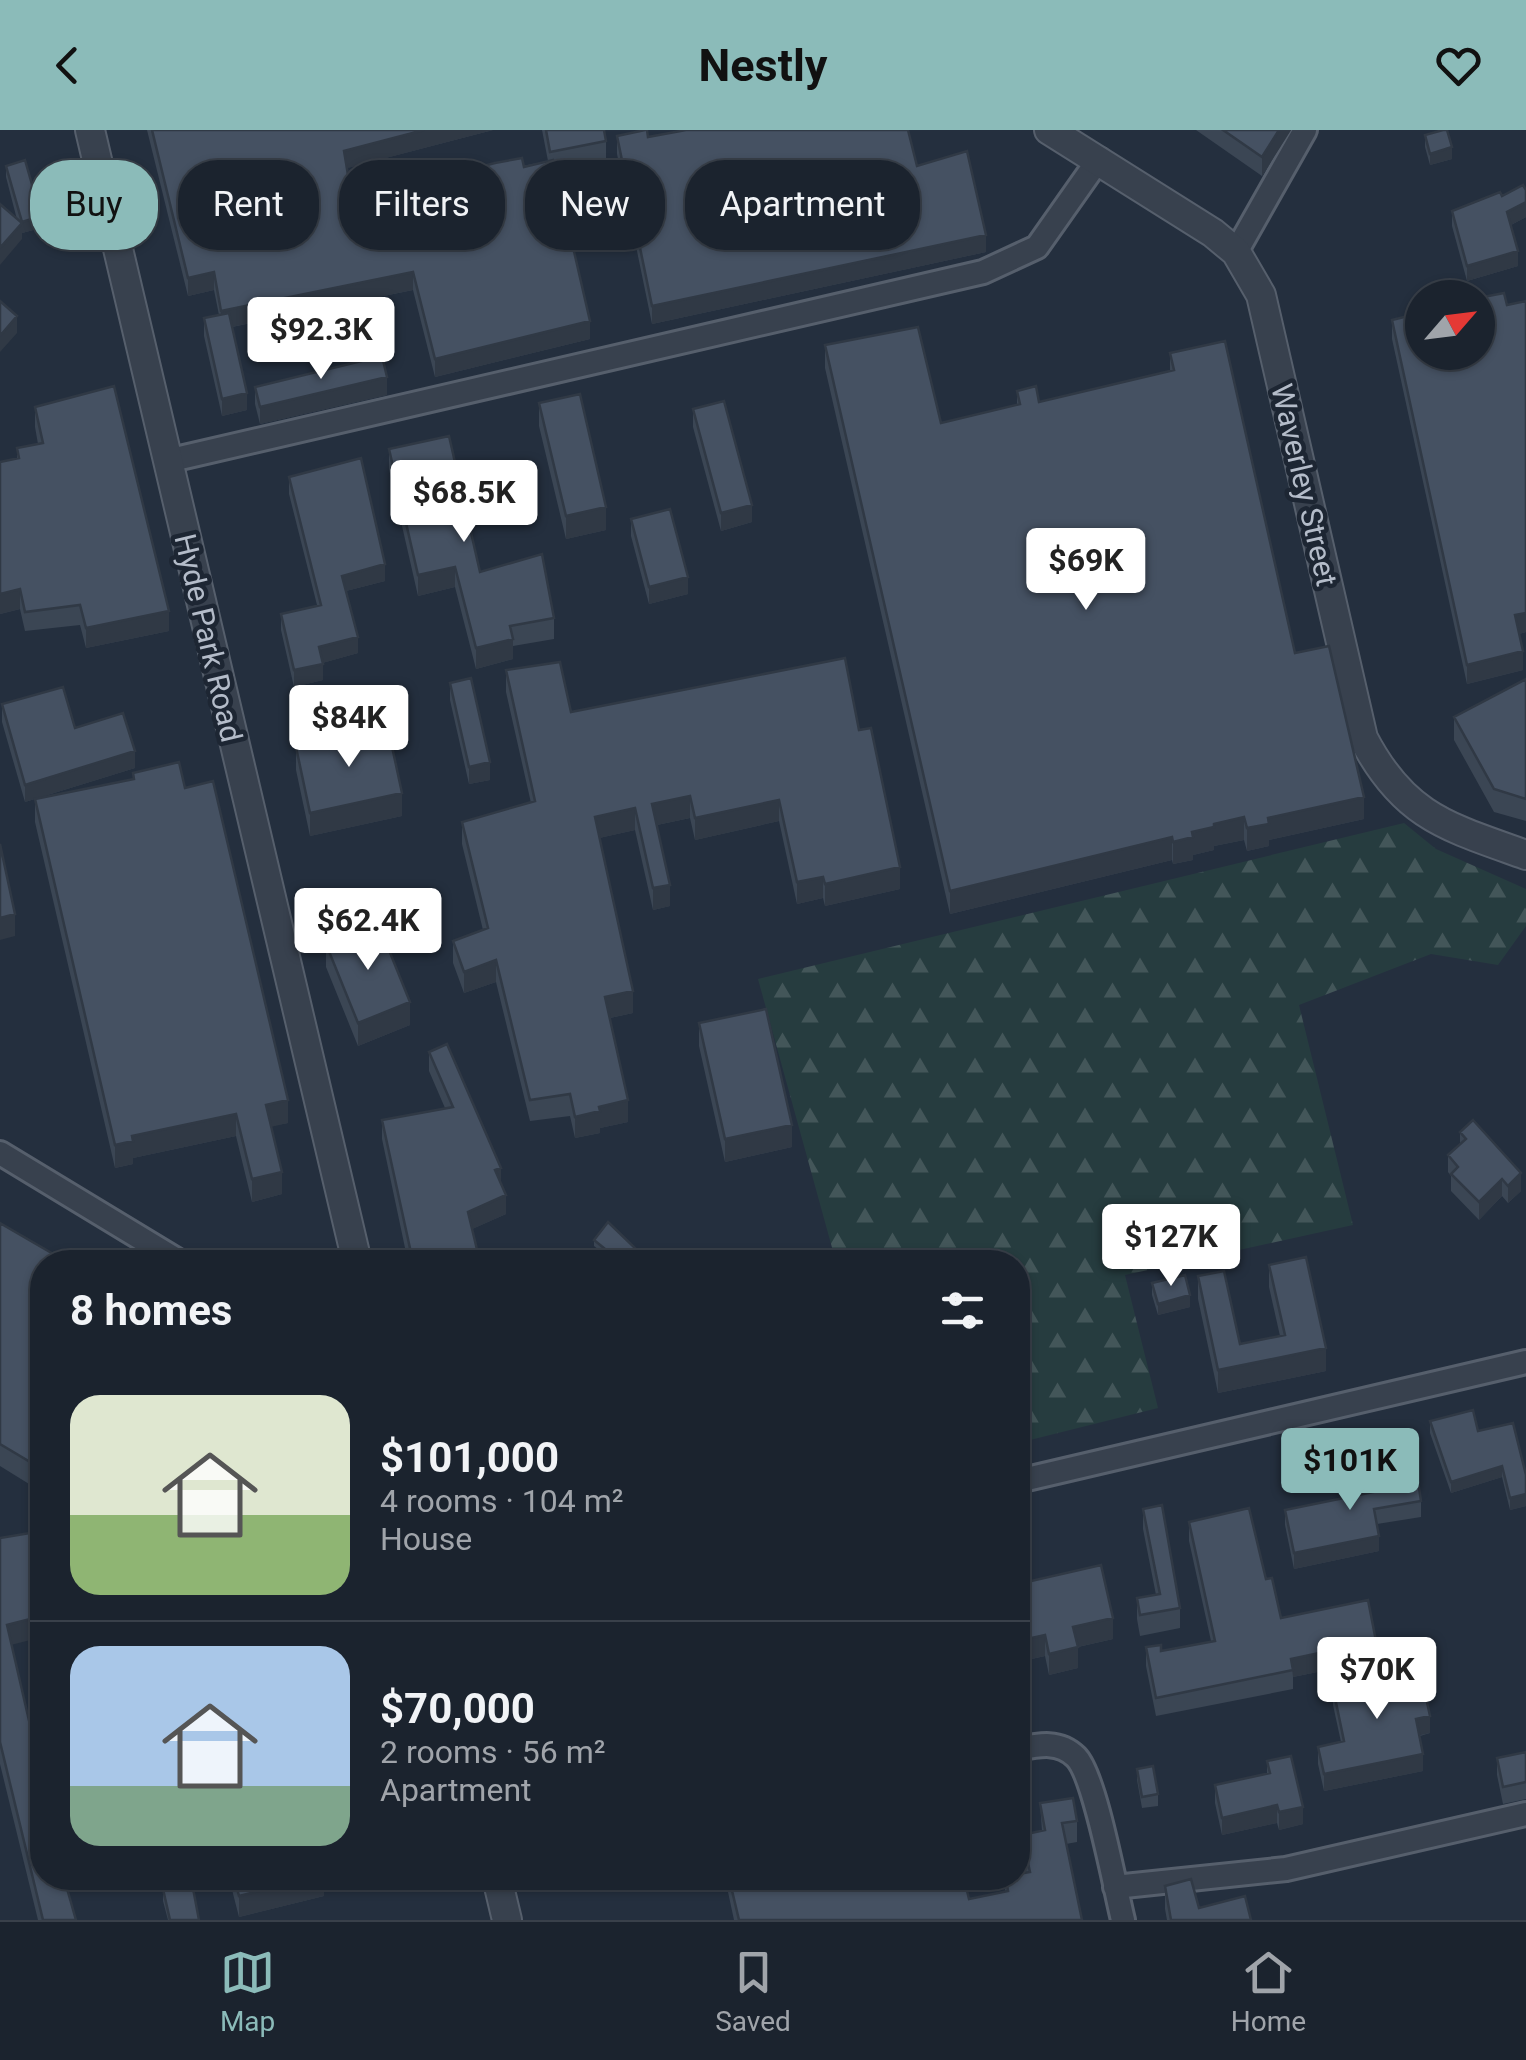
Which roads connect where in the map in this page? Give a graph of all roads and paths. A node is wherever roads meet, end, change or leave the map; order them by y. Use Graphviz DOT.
graph roads {
  1 [pos="90,130"];
  2 [pos="1049,130"];
  3 [pos="1304,130"];
  4 [pos="1098,159"];
  5 [pos="1236,252"];
  6 [pos="167,461"];
  7 [pos="1526,855"];
  8 [pos="0,1153"];
  9 [pos="160,1250"];
  10 [pos="354,1250"];
  11 [pos="1526,1362"];
  12 [pos="1030,1477"];
  13 [pos="1030,1747"];
  14 [pos="1526,1814"];
  15 [pos="1115,1887"];
  16 [pos="500,1890"];
  17 [pos="507,1920"];
  18 [pos="1123,1920"];
  1 -- 6 [label="street, Hyde Park Road"];
  2 -- 4 [label="street, Waverley Street"];
  3 -- 5 [label="street"];
  4 -- 5 [label="street, Waverley Street"];
  4 -- 6 [label="street"];
  5 -- 7 [label="street, Waverley Street"];
  6 -- 10 [label="street, Hyde Park Road"];
  8 -- 9 [label="street"];
  11 -- 12 [label="street"];
  13 -- 15 [label="street"];
  14 -- 15 [label="street"];
  15 -- 18 [label="street"];
  16 -- 17 [label="street"];
}
